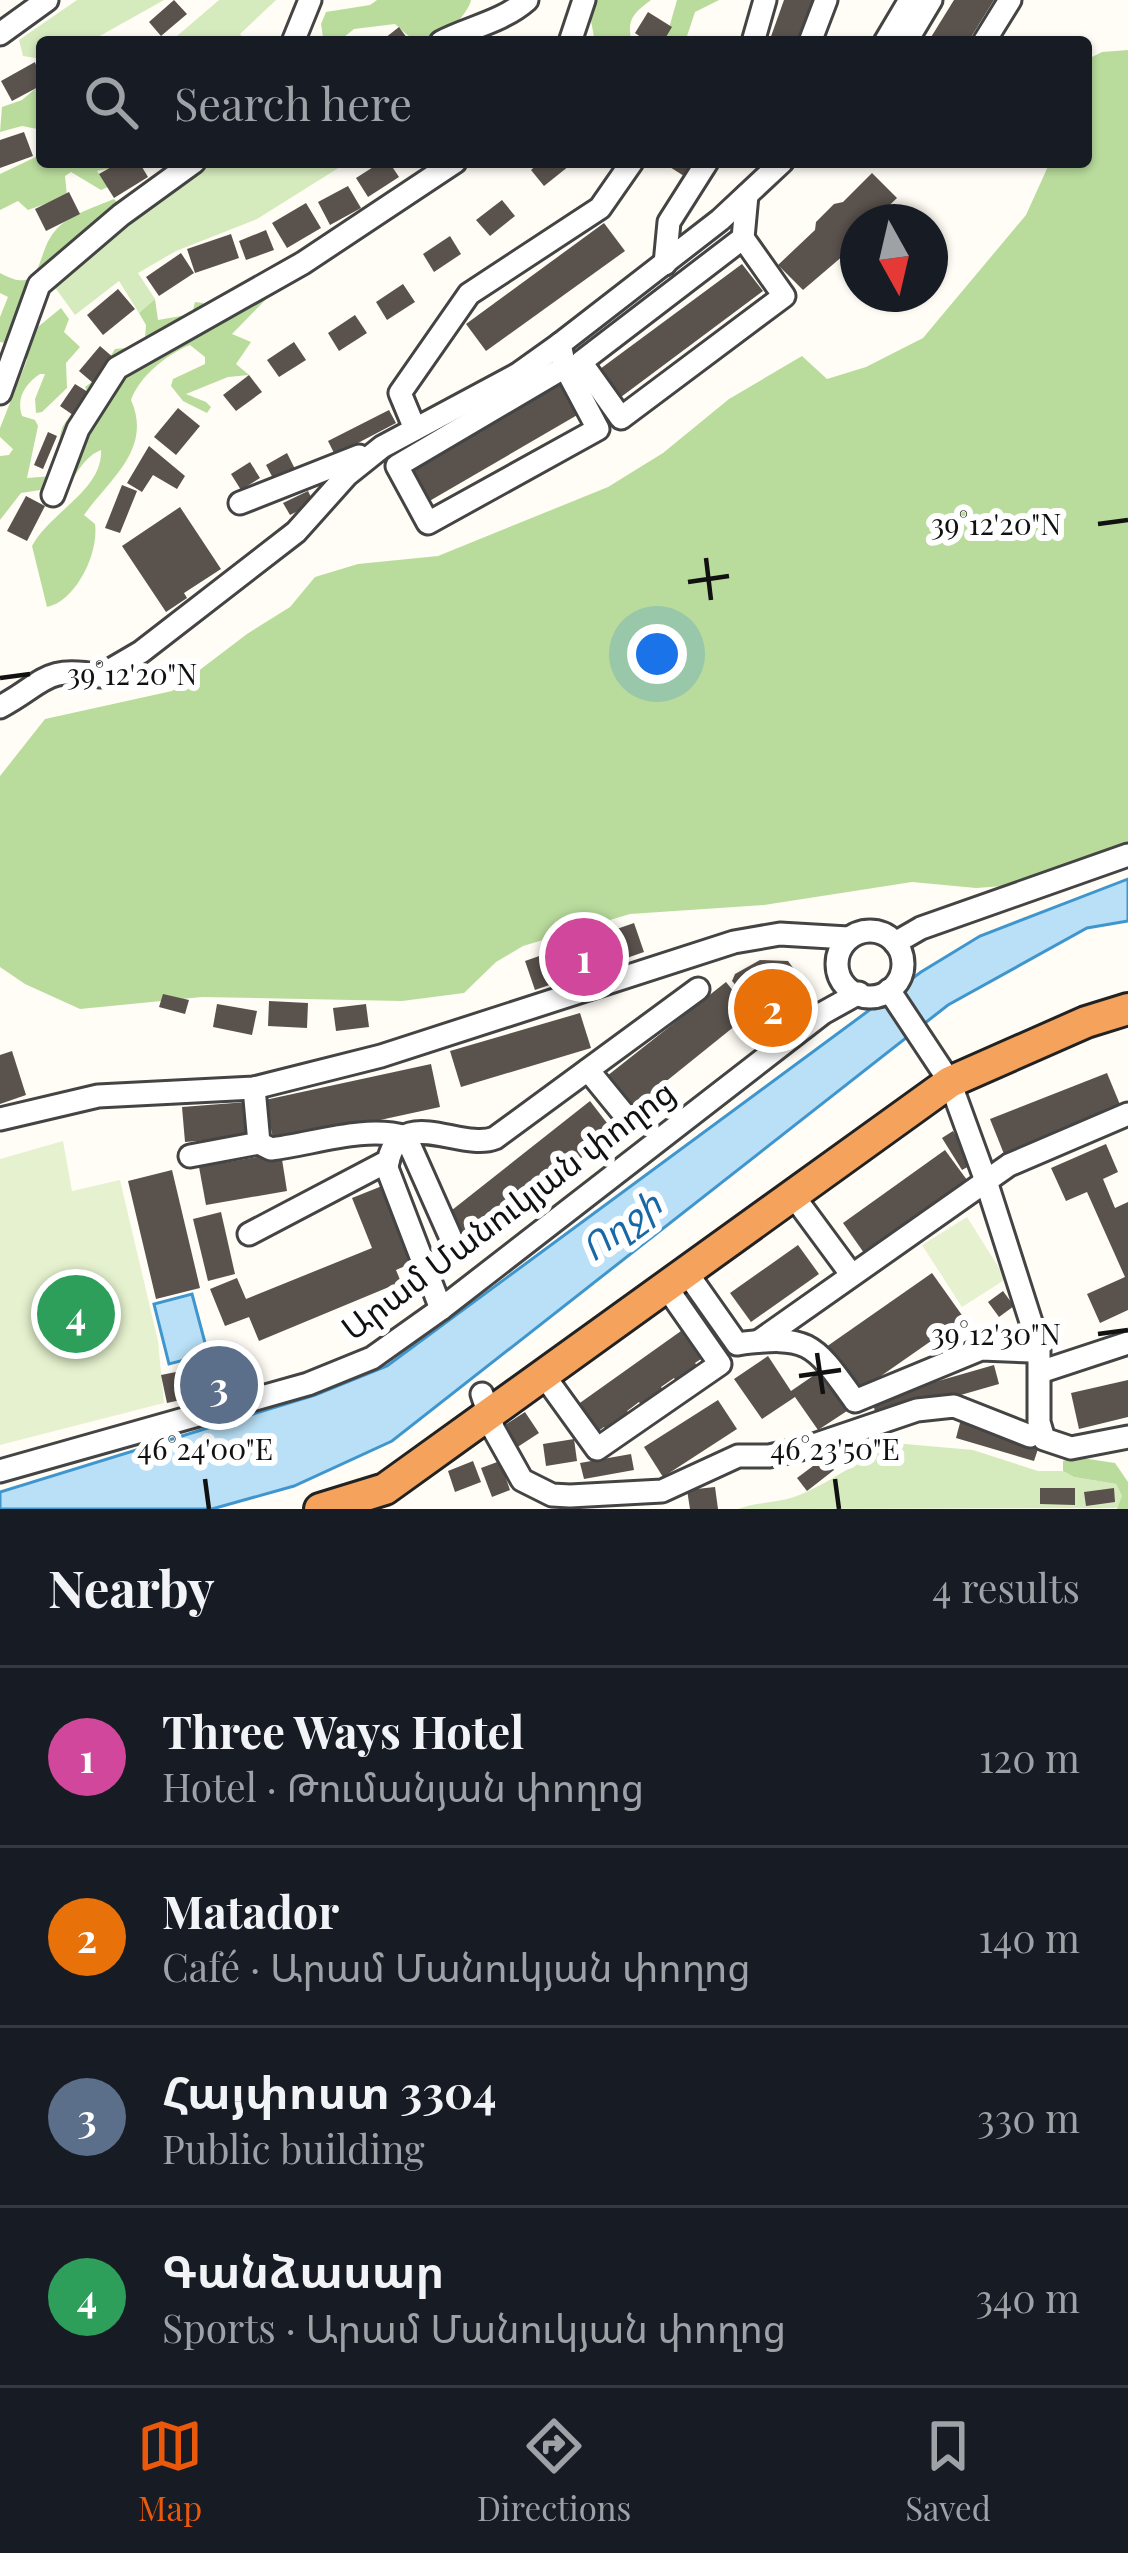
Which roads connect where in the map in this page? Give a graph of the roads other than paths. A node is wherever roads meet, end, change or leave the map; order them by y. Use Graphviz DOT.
graph roads {
  1 [pos="47,0"];
  2 [pos="310,0"];
  3 [pos="527,0"];
  4 [pos="584,0"];
  5 [pos="766,0"];
  6 [pos="826,0"];
  7 [pos="910,0"];
  8 [pos="931,0"];
  9 [pos="1010,0"];
  10 [pos="0,34"];
  11 [pos="295,36"];
  12 [pos="453,36"];
  13 [pos="572,36"];
  14 [pos="755,36"];
  15 [pos="812,36"];
  16 [pos="889,36"];
  17 [pos="910,36"];
  18 [pos="989,36"];
  19 [pos="186,168"];
  20 [pos="446,168"];
  21 [pos="628,168"];
  22 [pos="703,168"];
  23 [pos="776,168"];
  24 [pos="747,195"];
  25 [pos="743,238"];
  26 [pos="665,264"];
  27 [pos="560,344"];
  28 [pos="565,367"];
  29 [pos="0,393"];
  30 [pos="416,429"];
  31 [pos="382,447"];
  32 [pos="53,495"];
  33 [pos="240,503"];
  34 [pos="0,707"];
  35 [pos="1128,855"];
  36 [pos="843,947"];
  37 [pos="899,953"];
  38 [pos="850,987"];
  39 [pos="698,989"];
  40 [pos="890,991"];
  41 [pos="1128,1009"];
  42 [pos="588,1070"];
  43 [pos="945,1073"];
  44 [pos="254,1088"];
  45 [pos="1128,1114"];
  46 [pos="628,1118"];
  47 [pos="0,1119"];
  48 [pos="406,1137"];
  49 [pos="259,1143"];
  50 [pos="190,1156"];
  51 [pos="388,1161"];
  52 [pos="986,1181"];
  53 [pos="792,1194"];
  54 [pos="249,1234"];
  55 [pos="450,1236"];
  56 [pos="850,1274"];
  57 [pos="677,1281"];
  58 [pos="441,1309"];
  59 [pos="759,1341"];
  60 [pos="1128,1342"];
  61 [pos="1039,1347"];
  62 [pos="1040,1372"];
  63 [pos="544,1377"];
  64 [pos="486,1406"];
  65 [pos="1030,1436"];
  66 [pos="1128,1437"];
  67 [pos="0,1471"];
  68 [pos="320,1509"];
  1 -- 10 [label="street"];
  2 -- 11 [label="street"];
  3 -- 12 [label="street"];
  4 -- 13 [label="street"];
  5 -- 14 [label="street"];
  6 -- 15 [label="street"];
  7 -- 16 [label="street"];
  8 -- 17 [label="street"];
  9 -- 18 [label="street"];
  19 -- 29 [label="street"];
  20 -- 32 [label="street"];
  21 -- 30 [label="street"];
  22 -- 26 [label="street"];
  23 -- 24 [label="street"];
  24 -- 25 [label="street"];
  24 -- 26 [label="street"];
  25 -- 25 [label="street"];
  26 -- 27 [label="street"];
  27 -- 28 [label="street"];
  27 -- 30 [label="street"];
  28 -- 28 [label="street"];
  30 -- 31 [label="street"];
  31 -- 33 [label="street"];
  31 -- 34 [label="street"];
  35 -- 37 [label="street"];
  36 -- 37 [label="street"];
  36 -- 38 [label="street"];
  36 -- 44 [label="street"];
  37 -- 40 [label="street"];
  38 -- 40 [label="street"];
  38 -- 58 [label="street, Արամ Մանուկյան փողոց"];
  39 -- 42 [label="street"];
  40 -- 43 [label="street"];
  41 -- 43 [label="highway"];
  42 -- 46 [label="street"];
  42 -- 48 [label="street"];
  43 -- 52 [label="street"];
  43 -- 53 [label="highway"];
  44 -- 47 [label="street"];
  44 -- 49 [label="street"];
  45 -- 52 [label="street"];
  48 -- 49 [label="street"];
  48 -- 51 [label="street"];
  48 -- 55 [label="street"];
  49 -- 50 [label="street"];
  51 -- 54 [label="street"];
  51 -- 58 [label="street"];
  52 -- 56 [label="street"];
  52 -- 61 [label="street"];
  53 -- 56 [label="street"];
  53 -- 57 [label="highway"];
  56 -- 59 [label="street"];
  57 -- 59 [label="street"];
  57 -- 63 [label="highway"];
  57 -- 63 [label="street"];
  58 -- 67 [label="street, Արամ Մանուկյան փողոց"];
  59 -- 61 [label="street"];
  60 -- 62 [label="street"];
  61 -- 62 [label="street"];
  62 -- 66 [label="street"];
  63 -- 64 [label="highway"];
  64 -- 65 [label="street"];
  64 -- 68 [label="highway"];
}
